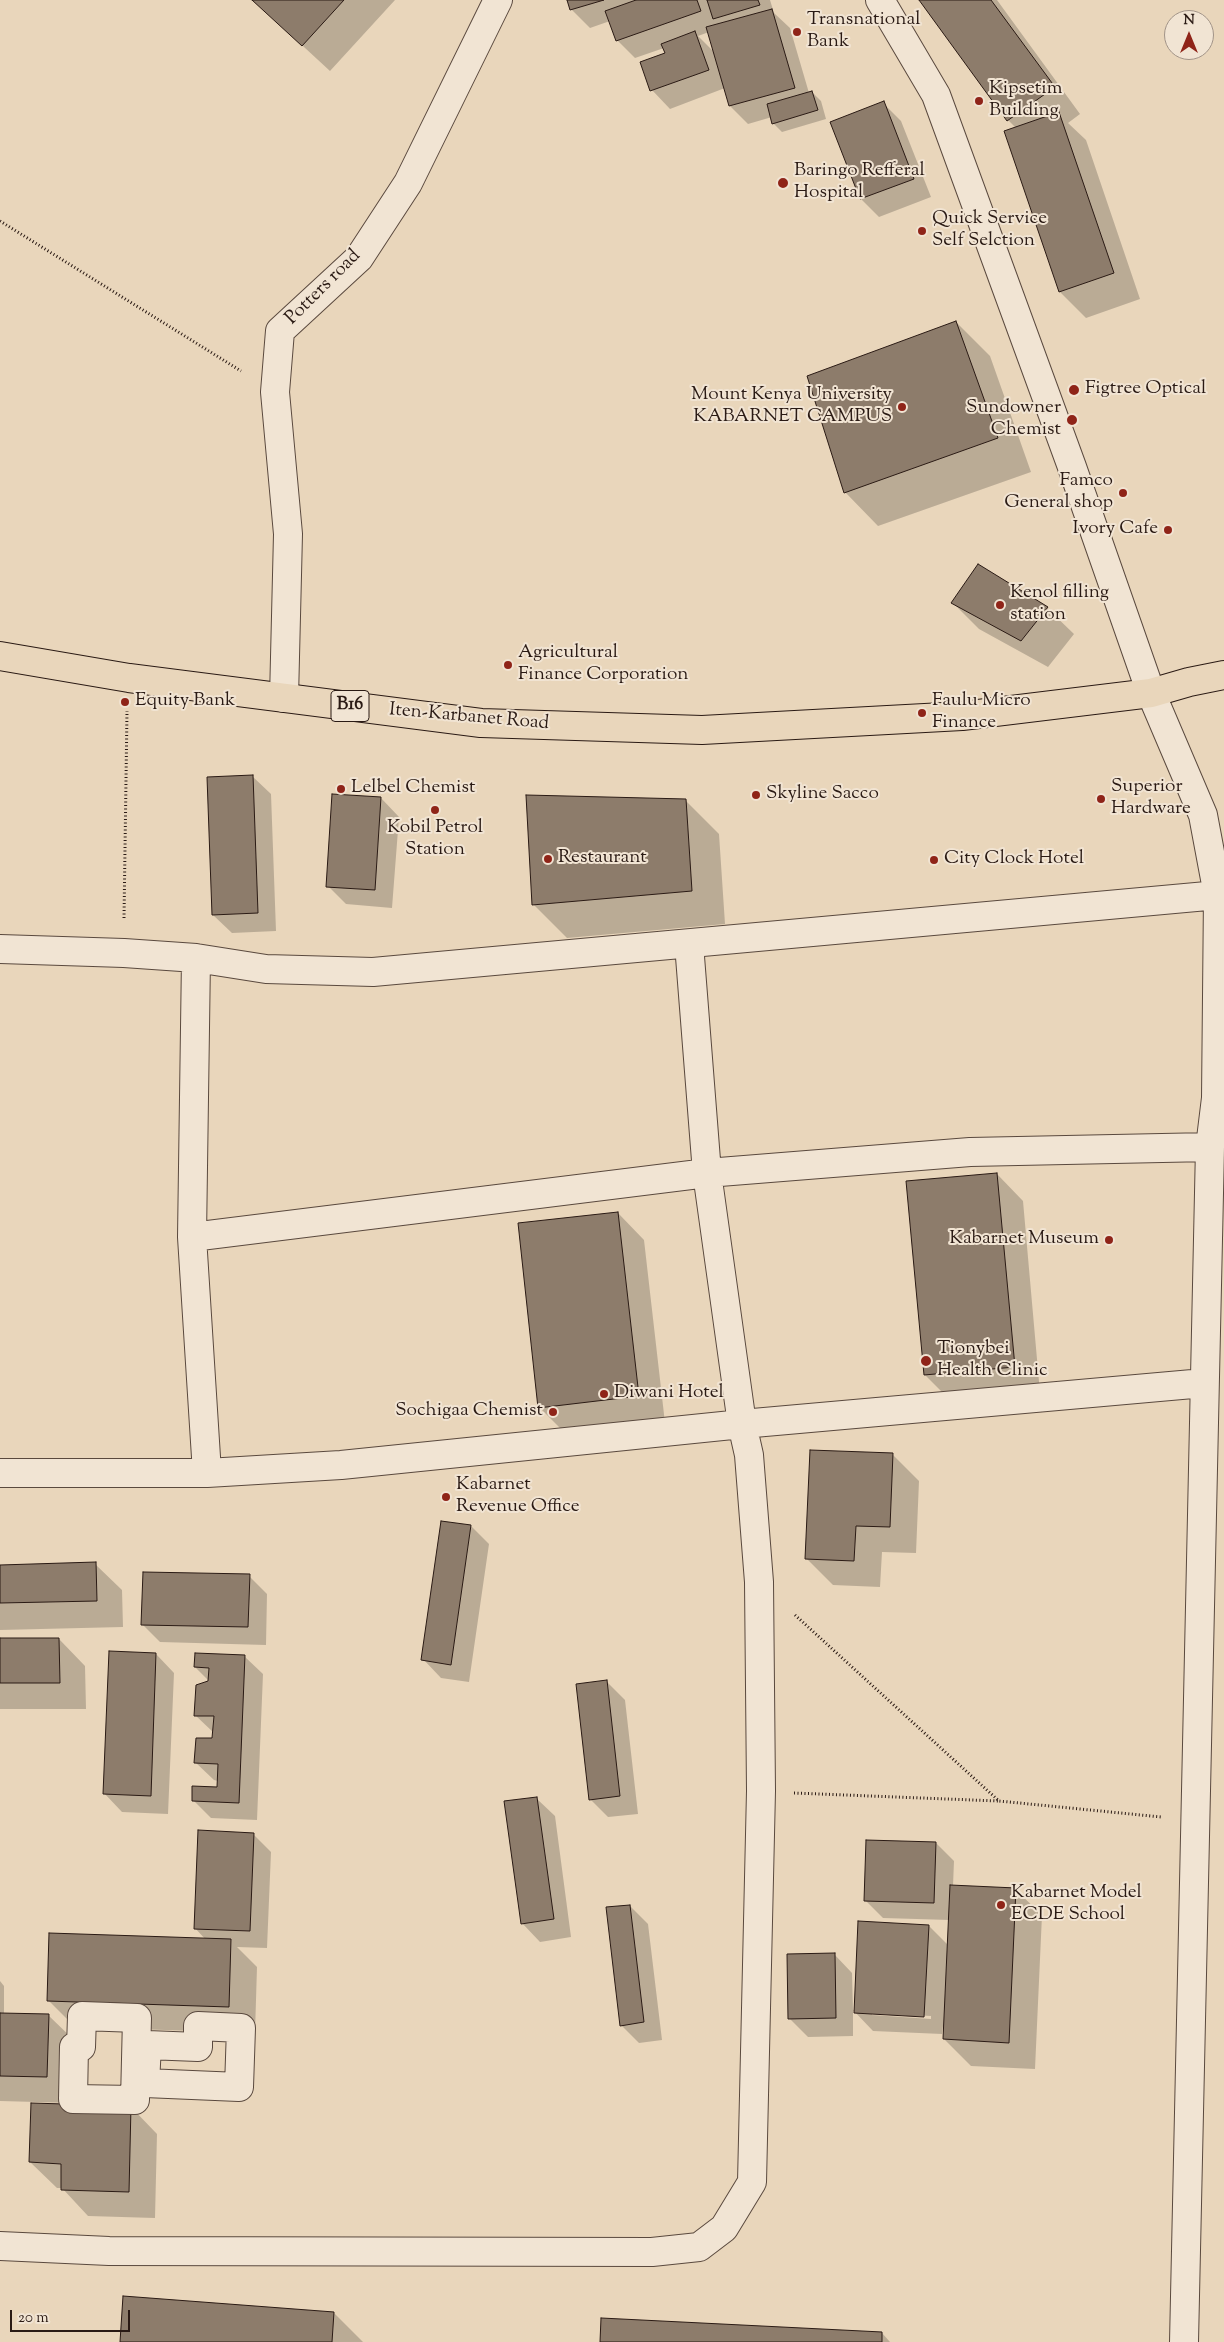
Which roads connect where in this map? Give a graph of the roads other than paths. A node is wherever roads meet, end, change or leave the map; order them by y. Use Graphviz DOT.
graph roads {
  1 [pos="498,0"];
  2 [pos="880,0"];
  3 [pos="0,656"];
  4 [pos="1224,675"];
  5 [pos="1151,693"];
  6 [pos="284,698"];
  7 [pos="1218,895"];
  8 [pos="689,944"];
  9 [pos="0,949"];
  10 [pos="196,958"];
  11 [pos="1210,1147"];
  12 [pos="707,1173"];
  13 [pos="192,1237"];
  14 [pos="1204,1383"];
  15 [pos="742,1424"];
  16 [pos="0,1473"];
  17 [pos="207,1473"];
  18 [pos="0,2246"];
  19 [pos="1184,2342"];
  1 -- 6 [label="street, Potters road"];
  2 -- 5 [label="street"];
  3 -- 6 [label="main road, Iten-Karbanet Road / B16"];
  4 -- 5 [label="main road, B16"];
  5 -- 6 [label="main road, Iten-Karbanet Road / B16"];
  5 -- 7 [label="street"];
  7 -- 8 [label="street"];
  7 -- 11 [label="street"];
  8 -- 10 [label="street"];
  8 -- 12 [label="street"];
  9 -- 10 [label="street"];
  10 -- 13 [label="street"];
  11 -- 12 [label="street"];
  11 -- 14 [label="street"];
  12 -- 13 [label="street"];
  12 -- 15 [label="street"];
  13 -- 17 [label="street"];
  14 -- 15 [label="street"];
  14 -- 19 [label="street"];
  15 -- 17 [label="street"];
  15 -- 18 [label="street"];
  16 -- 17 [label="street"];
}
